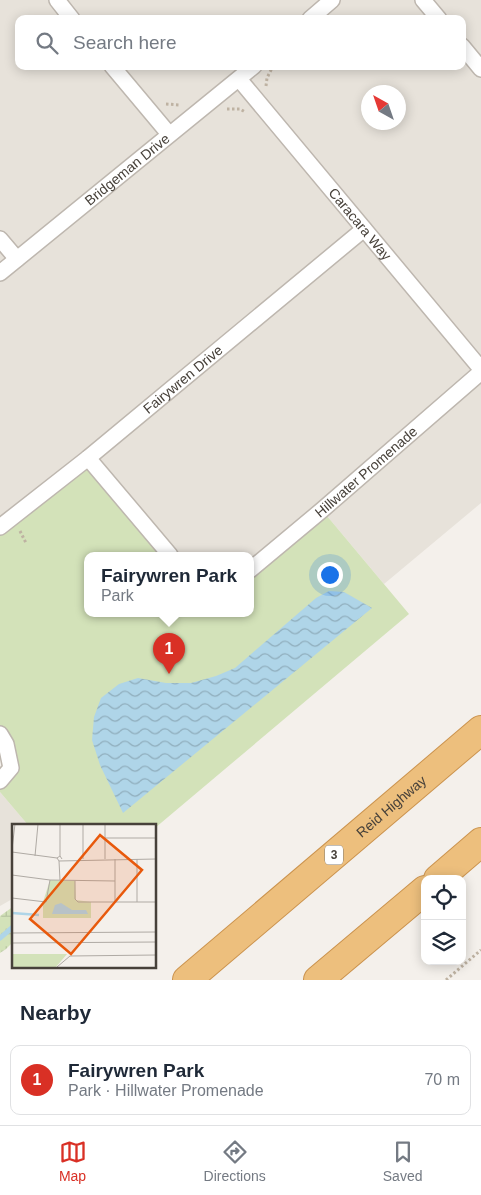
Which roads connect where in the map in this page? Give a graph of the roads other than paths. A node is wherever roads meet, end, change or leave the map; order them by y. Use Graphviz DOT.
graph roads {
  1 [pos="57,0"];
  2 [pos="332,0"];
  3 [pos="423,0"];
  4 [pos="69,15"];
  5 [pos="315,15"];
  6 [pos="436,15"];
  7 [pos="466,51"];
  8 [pos="481,69"];
  9 [pos="115,70"];
  10 [pos="249,70"];
  11 [pos="239,79"];
  12 [pos="169,134"];
  13 [pos="364,229"];
  14 [pos="0,239"];
  15 [pos="17,258"];
  16 [pos="0,273"];
  17 [pos="481,371"];
  18 [pos="88,458"];
  19 [pos="0,527"];
  20 [pos="167,552"];
  21 [pos="254,567"];
  22 [pos="481,730"];
  23 [pos="0,734"];
  24 [pos="0,781"];
  25 [pos="481,842"];
  26 [pos="443,875"];
  27 [pos="421,893"];
  28 [pos="187,980"];
  29 [pos="318,980"];
  1 -- 4 [label="street"];
  2 -- 5 [label="street"];
  3 -- 6 [label="street"];
  7 -- 8 [label="street"];
  9 -- 12 [label="street"];
  10 -- 11 [label="street, Bridgeman Drive"];
  11 -- 12 [label="street, Bridgeman Drive"];
  11 -- 13 [label="street, Caracara Way"];
  12 -- 15 [label="street, Bridgeman Drive"];
  13 -- 17 [label="street, Caracara Way"];
  13 -- 18 [label="street, Fairywren Drive"];
  14 -- 15 [label="street"];
  15 -- 16 [label="street, Bridgeman Drive"];
  17 -- 21 [label="street, Hillwater Promenade"];
  18 -- 19 [label="street, Fairywren Drive"];
  18 -- 20 [label="street"];
  22 -- 28 [label="highway, Reid Highway / 3"];
  23 -- 24 [label="street"];
  25 -- 26 [label="highway"];
  27 -- 29 [label="highway"];
}
